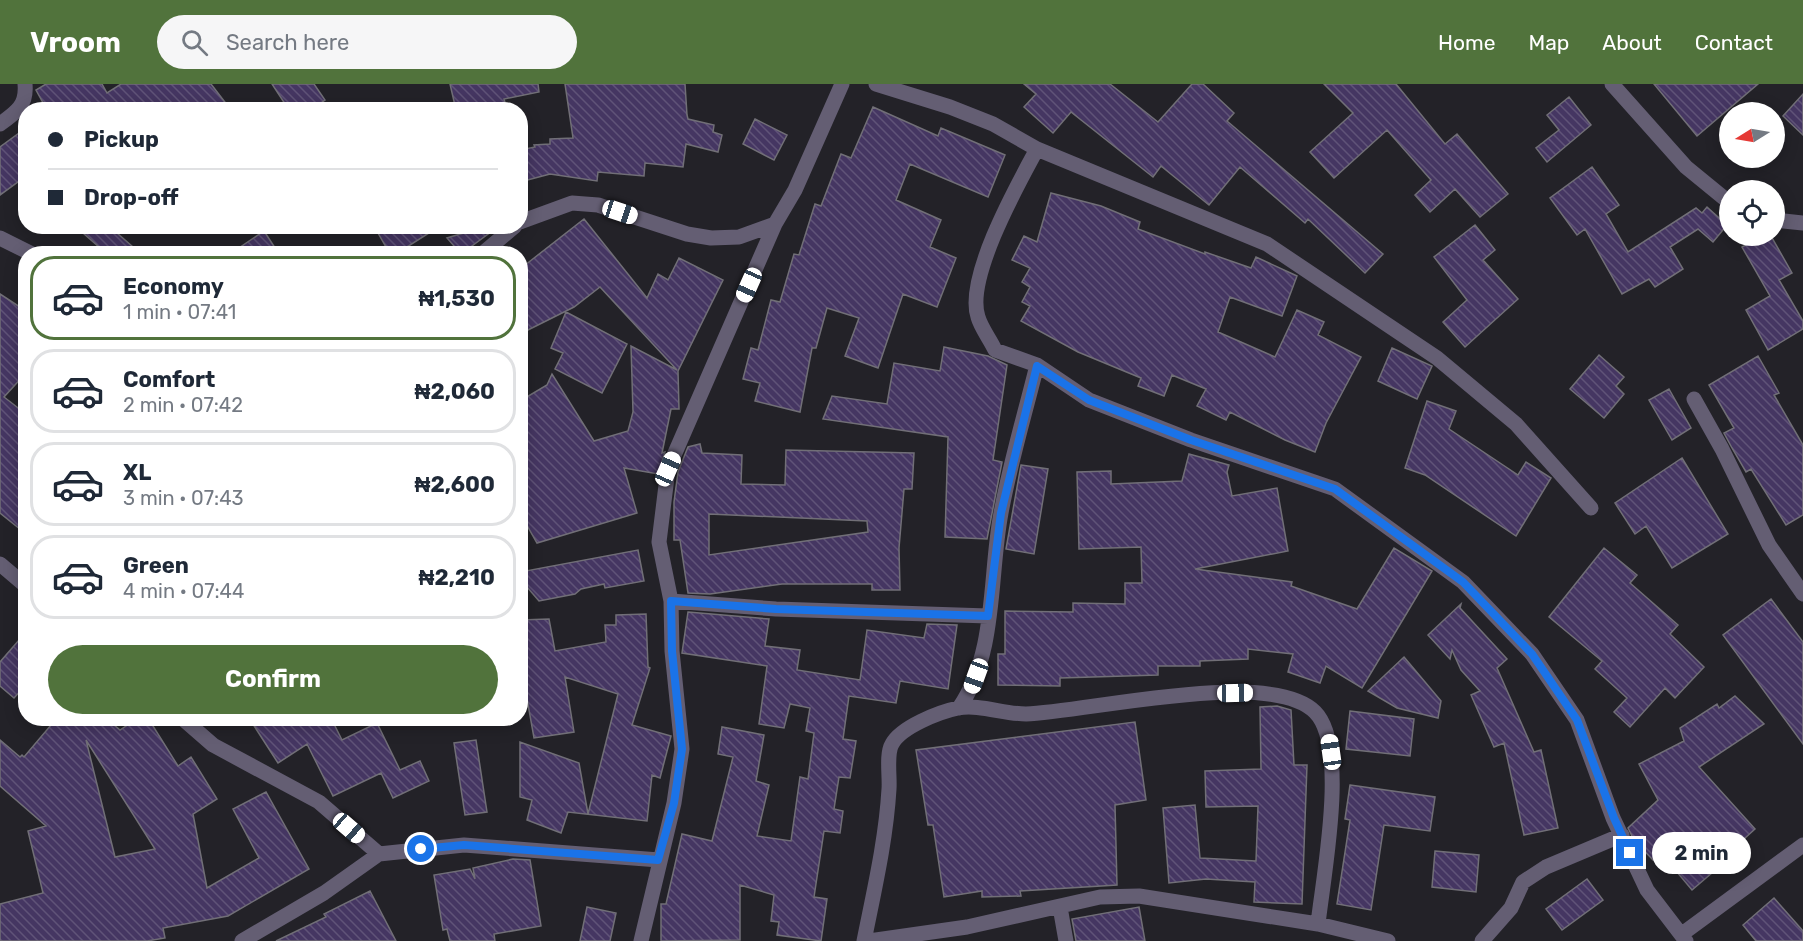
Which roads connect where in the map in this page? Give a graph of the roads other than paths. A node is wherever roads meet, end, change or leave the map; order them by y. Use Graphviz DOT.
graph roads {
  1 [pos="25,84"];
  2 [pos="842,84"];
  3 [pos="876,84"];
  4 [pos="1612,84"];
  5 [pos="25,102"];
  6 [pos="18,111"];
  7 [pos="0,124"];
  8 [pos="1037,149"];
  9 [pos="1719,194"];
  10 [pos="528,219"];
  11 [pos="1785,223"];
  12 [pos="776,224"];
  13 [pos="1802,227"];
  14 [pos="506,234"];
  15 [pos="0,238"];
  16 [pos="491,246"];
  17 [pos="18,247"];
  18 [pos="1037,366"];
  19 [pos="1694,399"];
  20 [pos="1591,508"];
  21 [pos="0,564"];
  22 [pos="18,579"];
  23 [pos="1803,594"];
  24 [pos="671,601"];
  25 [pos="988,616"];
  26 [pos="959,708"];
  27 [pos="191,726"];
  28 [pos="1622,835"];
  29 [pos="1803,844"];
  30 [pos="379,854"];
  31 [pos="658,860"];
  32 [pos="1060,907"];
  33 [pos="1318,924"];
  34 [pos="1684,937"];
  35 [pos="242,941"];
  36 [pos="641,941"];
  37 [pos="864,941"];
  38 [pos="869,941"];
  39 [pos="1066,941"];
  40 [pos="1388,941"];
  41 [pos="1482,941"];
  1 -- 5 [label="street"];
  2 -- 12 [label="street"];
  3 -- 8 [label="street"];
  4 -- 9 [label="street"];
  6 -- 7 [label="street"];
  8 -- 18 [label="street"];
  8 -- 20 [label="street"];
  10 -- 12 [label="street"];
  11 -- 13 [label="street"];
  12 -- 24 [label="street"];
  14 -- 16 [label="street"];
  15 -- 17 [label="street"];
  18 -- 25 [label="street"];
  18 -- 28 [label="street"];
  19 -- 23 [label="street"];
  21 -- 22 [label="street"];
  24 -- 25 [label="street"];
  24 -- 31 [label="street"];
  25 -- 26 [label="street"];
  26 -- 33 [label="street"];
  26 -- 37 [label="street"];
  27 -- 30 [label="street"];
  28 -- 34 [label="street"];
  28 -- 41 [label="street"];
  29 -- 34 [label="street"];
  30 -- 31 [label="street"];
  30 -- 35 [label="street"];
  31 -- 36 [label="street"];
  32 -- 33 [label="street"];
  32 -- 38 [label="street"];
  32 -- 39 [label="street"];
  33 -- 40 [label="street"];
}
